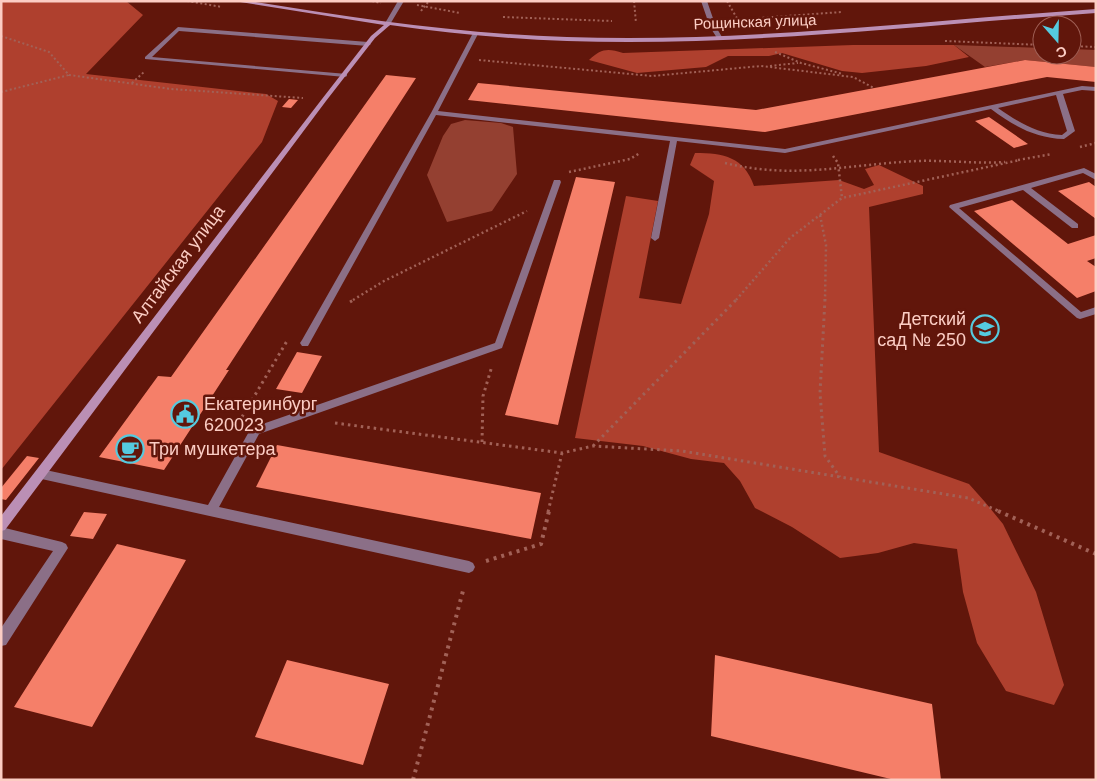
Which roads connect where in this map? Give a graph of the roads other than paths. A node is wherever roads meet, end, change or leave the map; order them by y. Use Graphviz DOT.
graph roads {
  1 [pos="237,1"];
  2 [pos="401,1"];
  3 [pos="704,1"];
  4 [pos="1096,11"];
  5 [pos="387,25"];
  6 [pos="475,34"];
  7 [pos="719,37"];
  8 [pos="368,44"];
  9 [pos="345,74"];
  10 [pos="1096,89"];
  11 [pos="1059,93"];
  12 [pos="992,107"];
  13 [pos="434,113"];
  14 [pos="674,138"];
  15 [pos="1096,178"];
  16 [pos="557,182"];
  17 [pos="1025,187"];
  18 [pos="1075,226"];
  19 [pos="655,238"];
  20 [pos="1096,310"];
  21 [pos="305,343"];
  22 [pos="41,474"];
  23 [pos="211,511"];
  24 [pos="1,526"];
  25 [pos="1,533"];
  26 [pos="469,566"];
  27 [pos="1,640"];
  1 -- 5 [label="street, Рощинская улица"];
  2 -- 5 [label="lane"];
  3 -- 7 [label="lane"];
  4 -- 7 [label="street, Рощинская улица"];
  5 -- 6 [label="street, Рощинская улица"];
  5 -- 8 [label="street, Алтайская улица"];
  6 -- 7 [label="street, Рощинская улица"];
  6 -- 13 [label="lane"];
  8 -- 9 [label="street, Алтайская улица"];
  8 -- 9 [label="lane"];
  9 -- 22 [label="street, Алтайская улица"];
  10 -- 11 [label="lane"];
  11 -- 12 [label="lane"];
  11 -- 12 [label="lane"];
  12 -- 14 [label="lane"];
  13 -- 14 [label="lane"];
  13 -- 21 [label="lane"];
  14 -- 19 [label="lane"];
  15 -- 17 [label="lane"];
  16 -- 23 [label="lane"];
  17 -- 18 [label="lane"];
  17 -- 20 [label="lane"];
  22 -- 23 [label="lane"];
  22 -- 24 [label="street, Алтайская улица"];
  23 -- 26 [label="lane"];
  25 -- 27 [label="lane"];
}
